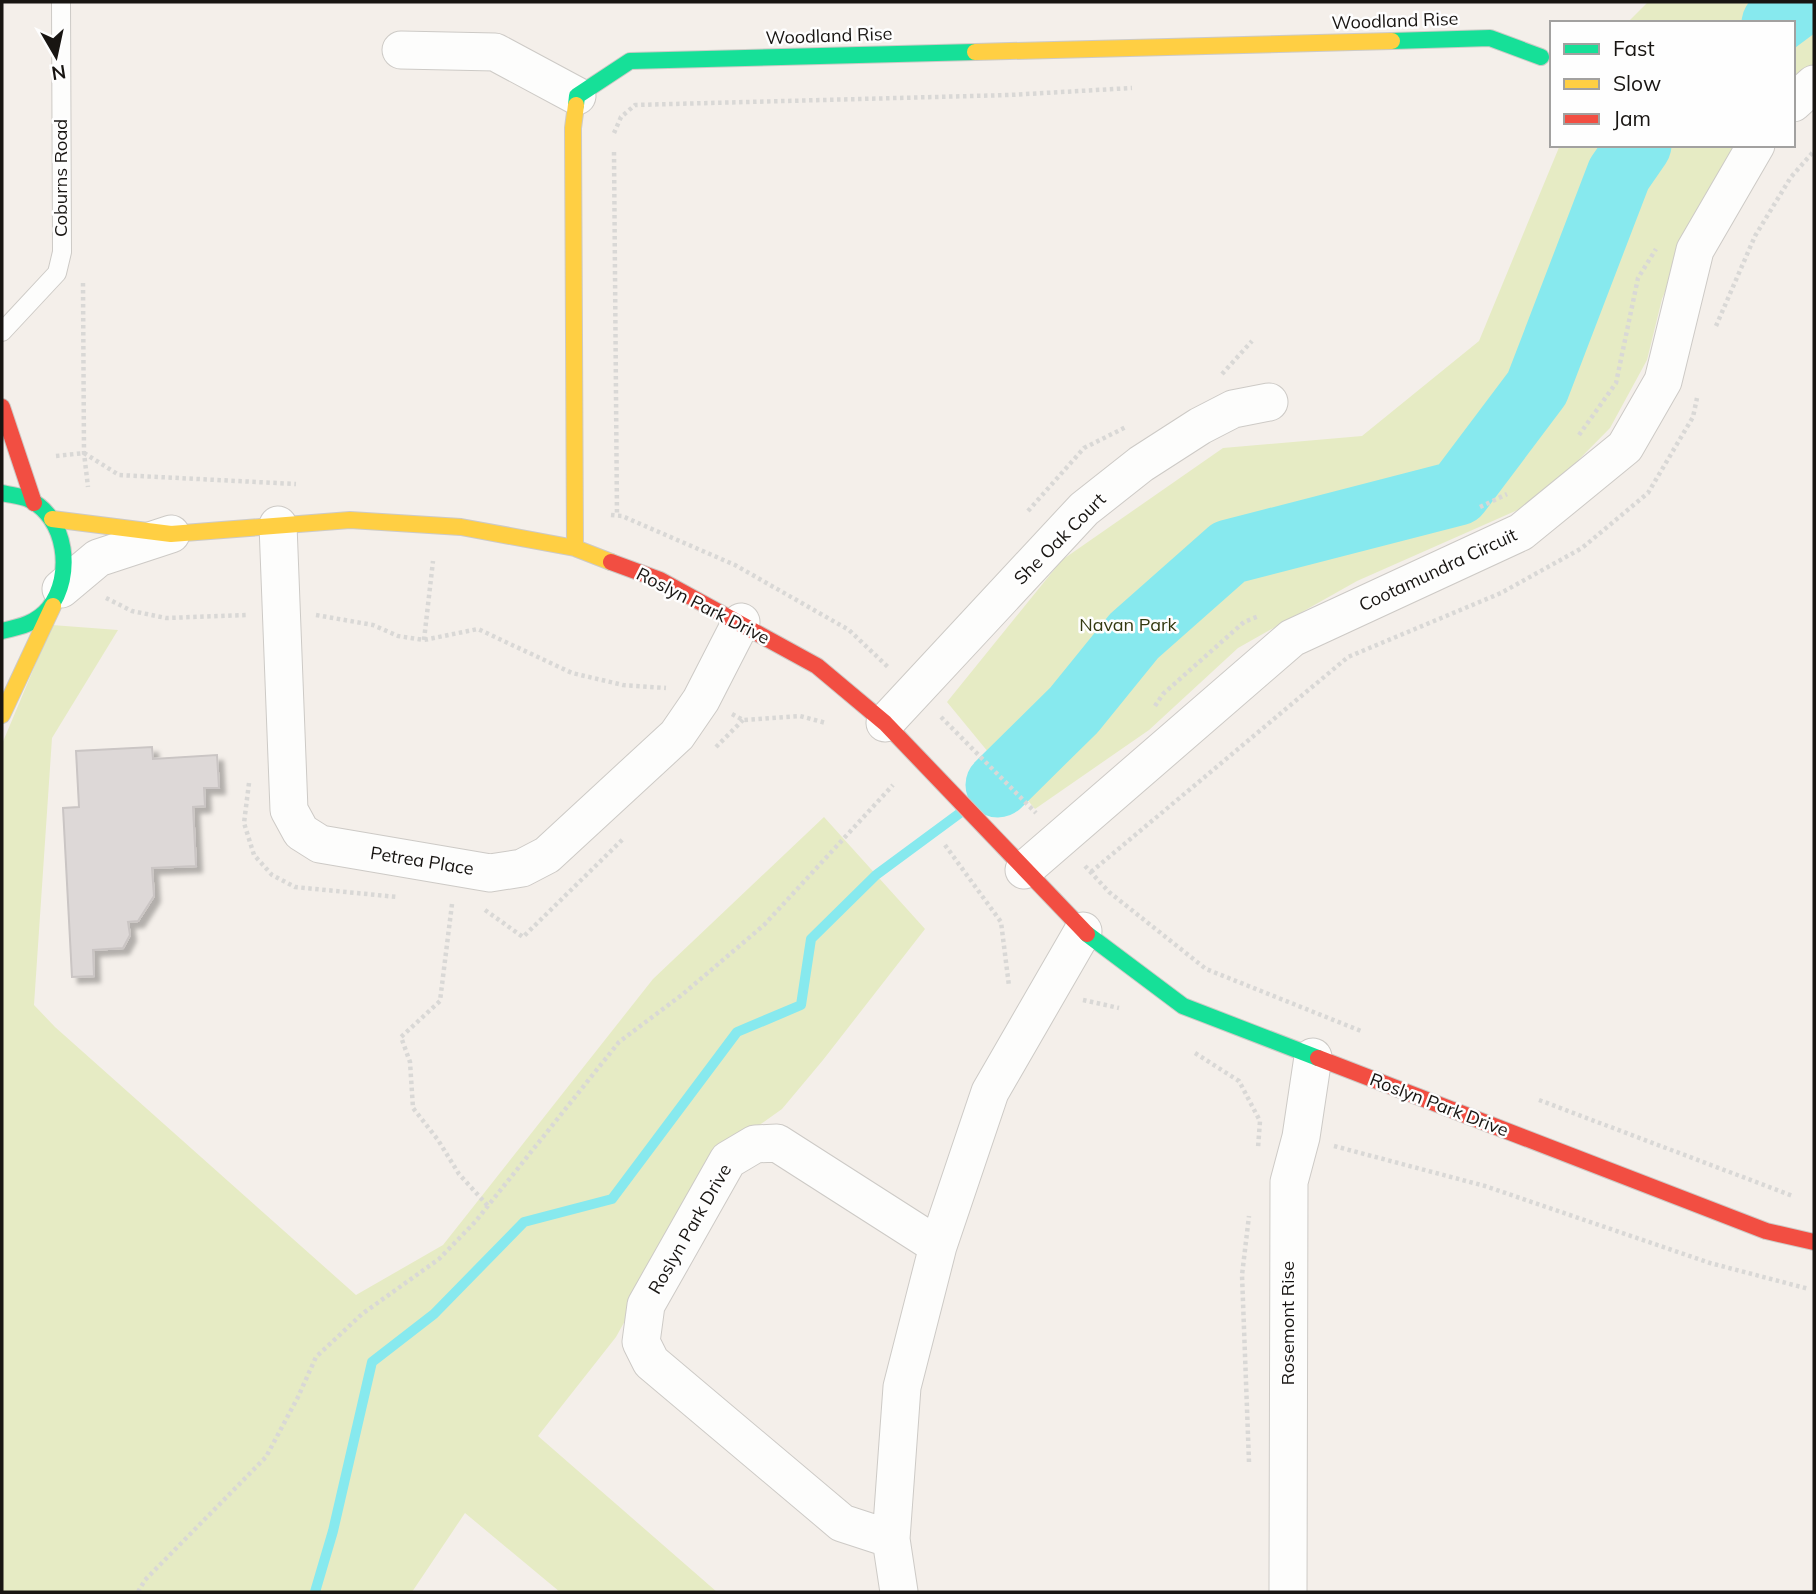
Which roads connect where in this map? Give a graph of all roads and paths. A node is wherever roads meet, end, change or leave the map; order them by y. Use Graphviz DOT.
graph roads {
  1 [pos="61,2"];
  2 [pos="401,50"];
  3 [pos="1541,57"];
  4 [pos="1814,84"];
  5 [pos="1133,88"];
  6 [pos="577,96"];
  7 [pos="1795,101"];
  8 [pos="1755,147"];
  9 [pos="1660,242"];
  10 [pos="2,332"];
  11 [pos="1269,402"];
  12 [pos="2,407"];
  13 [pos="1578,437"];
  14 [pos="1510,492"];
  15 [pos="2,493"];
  16 [pos="34,503"];
  17 [pos="1475,510"];
  18 [pos="617,516"];
  19 [pos="52,519"];
  20 [pos="278,525"];
  21 [pos="437,525"];
  22 [pos="171,534"];
  23 [pos="575,548"];
  24 [pos="58,595"];
  25 [pos="1269,611"];
  26 [pos="740,622"];
  27 [pos="2,631"];
  28 [pos="424,640"];
  29 [pos="2,715"];
  30 [pos="1148,715"];
  31 [pos="885,723"];
  32 [pos="953,729"];
  33 [pos="918,760"];
  34 [pos="1050,828"];
  35 [pos="1024,870"];
  36 [pos="452,904"];
  37 [pos="1083,931"];
  38 [pos="1206,969"];
  39 [pos="1180,1004"];
  40 [pos="1365,1033"];
  41 [pos="1194,1052"];
  42 [pos="1313,1057"];
  43 [pos="1531,1097"];
  44 [pos="1260,1121"];
  45 [pos="1301,1137"];
  46 [pos="1258,1149"];
  47 [pos="1803,1199"];
  48 [pos="488,1206"];
  49 [pos="1250,1212"];
  50 [pos="1814,1242"];
  51 [pos="938,1246"];
  52 [pos="1809,1289"];
  53 [pos="1249,1467"];
  54 [pos="891,1539"];
  55 [pos="138,1592"];
  56 [pos="898,1592"];
  57 [pos="1287,1592"];
  1 -- 10 [label="lane, Coburns Road"];
  2 -- 6 [label="street"];
  3 -- 6 [label="street, Woodland Rise"];
  4 -- 7 [label="street"];
  5 -- 18 [label="path"];
  6 -- 23 [label="street"];
  8 -- 34 [label="street, Cootamundra Circuit"];
  9 -- 13 [label="path"];
  11 -- 31 [label="street, She Oak Court"];
  12 -- 16 [label="street"];
  14 -- 17 [label="path"];
  15 -- 16 [label="street"];
  16 -- 19 [label="street"];
  19 -- 22 [label="street, Roslyn Park Drive"];
  19 -- 24 [label="street"];
  20 -- 21 [label="street, Roslyn Park Drive"];
  20 -- 22 [label="street, Roslyn Park Drive"];
  20 -- 26 [label="street, Petrea Place"];
  21 -- 23 [label="street, Roslyn Park Drive"];
  21 -- 28 [label="path"];
  22 -- 24 [label="street, Roslyn Park Drive"];
  23 -- 26 [label="street, Roslyn Park Drive"];
  24 -- 27 [label="street"];
  24 -- 29 [label="street"];
  25 -- 30 [label="path"];
  26 -- 31 [label="street, Roslyn Park Drive"];
  31 -- 33 [label="street, Roslyn Park Drive"];
  32 -- 34 [label="path"];
  33 -- 35 [label="street, Roslyn Park Drive"];
  33 -- 48 [label="path"];
  34 -- 35 [label="street, Cootamundra Circuit"];
  34 -- 38 [label="path"];
  35 -- 37 [label="street, Roslyn Park Drive"];
  36 -- 48 [label="path"];
  37 -- 39 [label="street, Roslyn Park Drive"];
  37 -- 51 [label="street"];
  38 -- 39 [label="path"];
  38 -- 40 [label="path"];
  39 -- 42 [label="street, Roslyn Park Drive"];
  41 -- 44 [label="path"];
  42 -- 45 [label="street, Rosemont Rise"];
  42 -- 50 [label="street, Roslyn Park Drive"];
  43 -- 47 [label="path"];
  44 -- 45 [label="path"];
  44 -- 46 [label="path"];
  45 -- 52 [label="path"];
  45 -- 57 [label="street, Rosemont Rise"];
  48 -- 55 [label="path"];
  49 -- 53 [label="path"];
  51 -- 54 [label="street"];
  51 -- 54 [label="street, Roslyn Park Drive"];
  54 -- 56 [label="street"];
}
